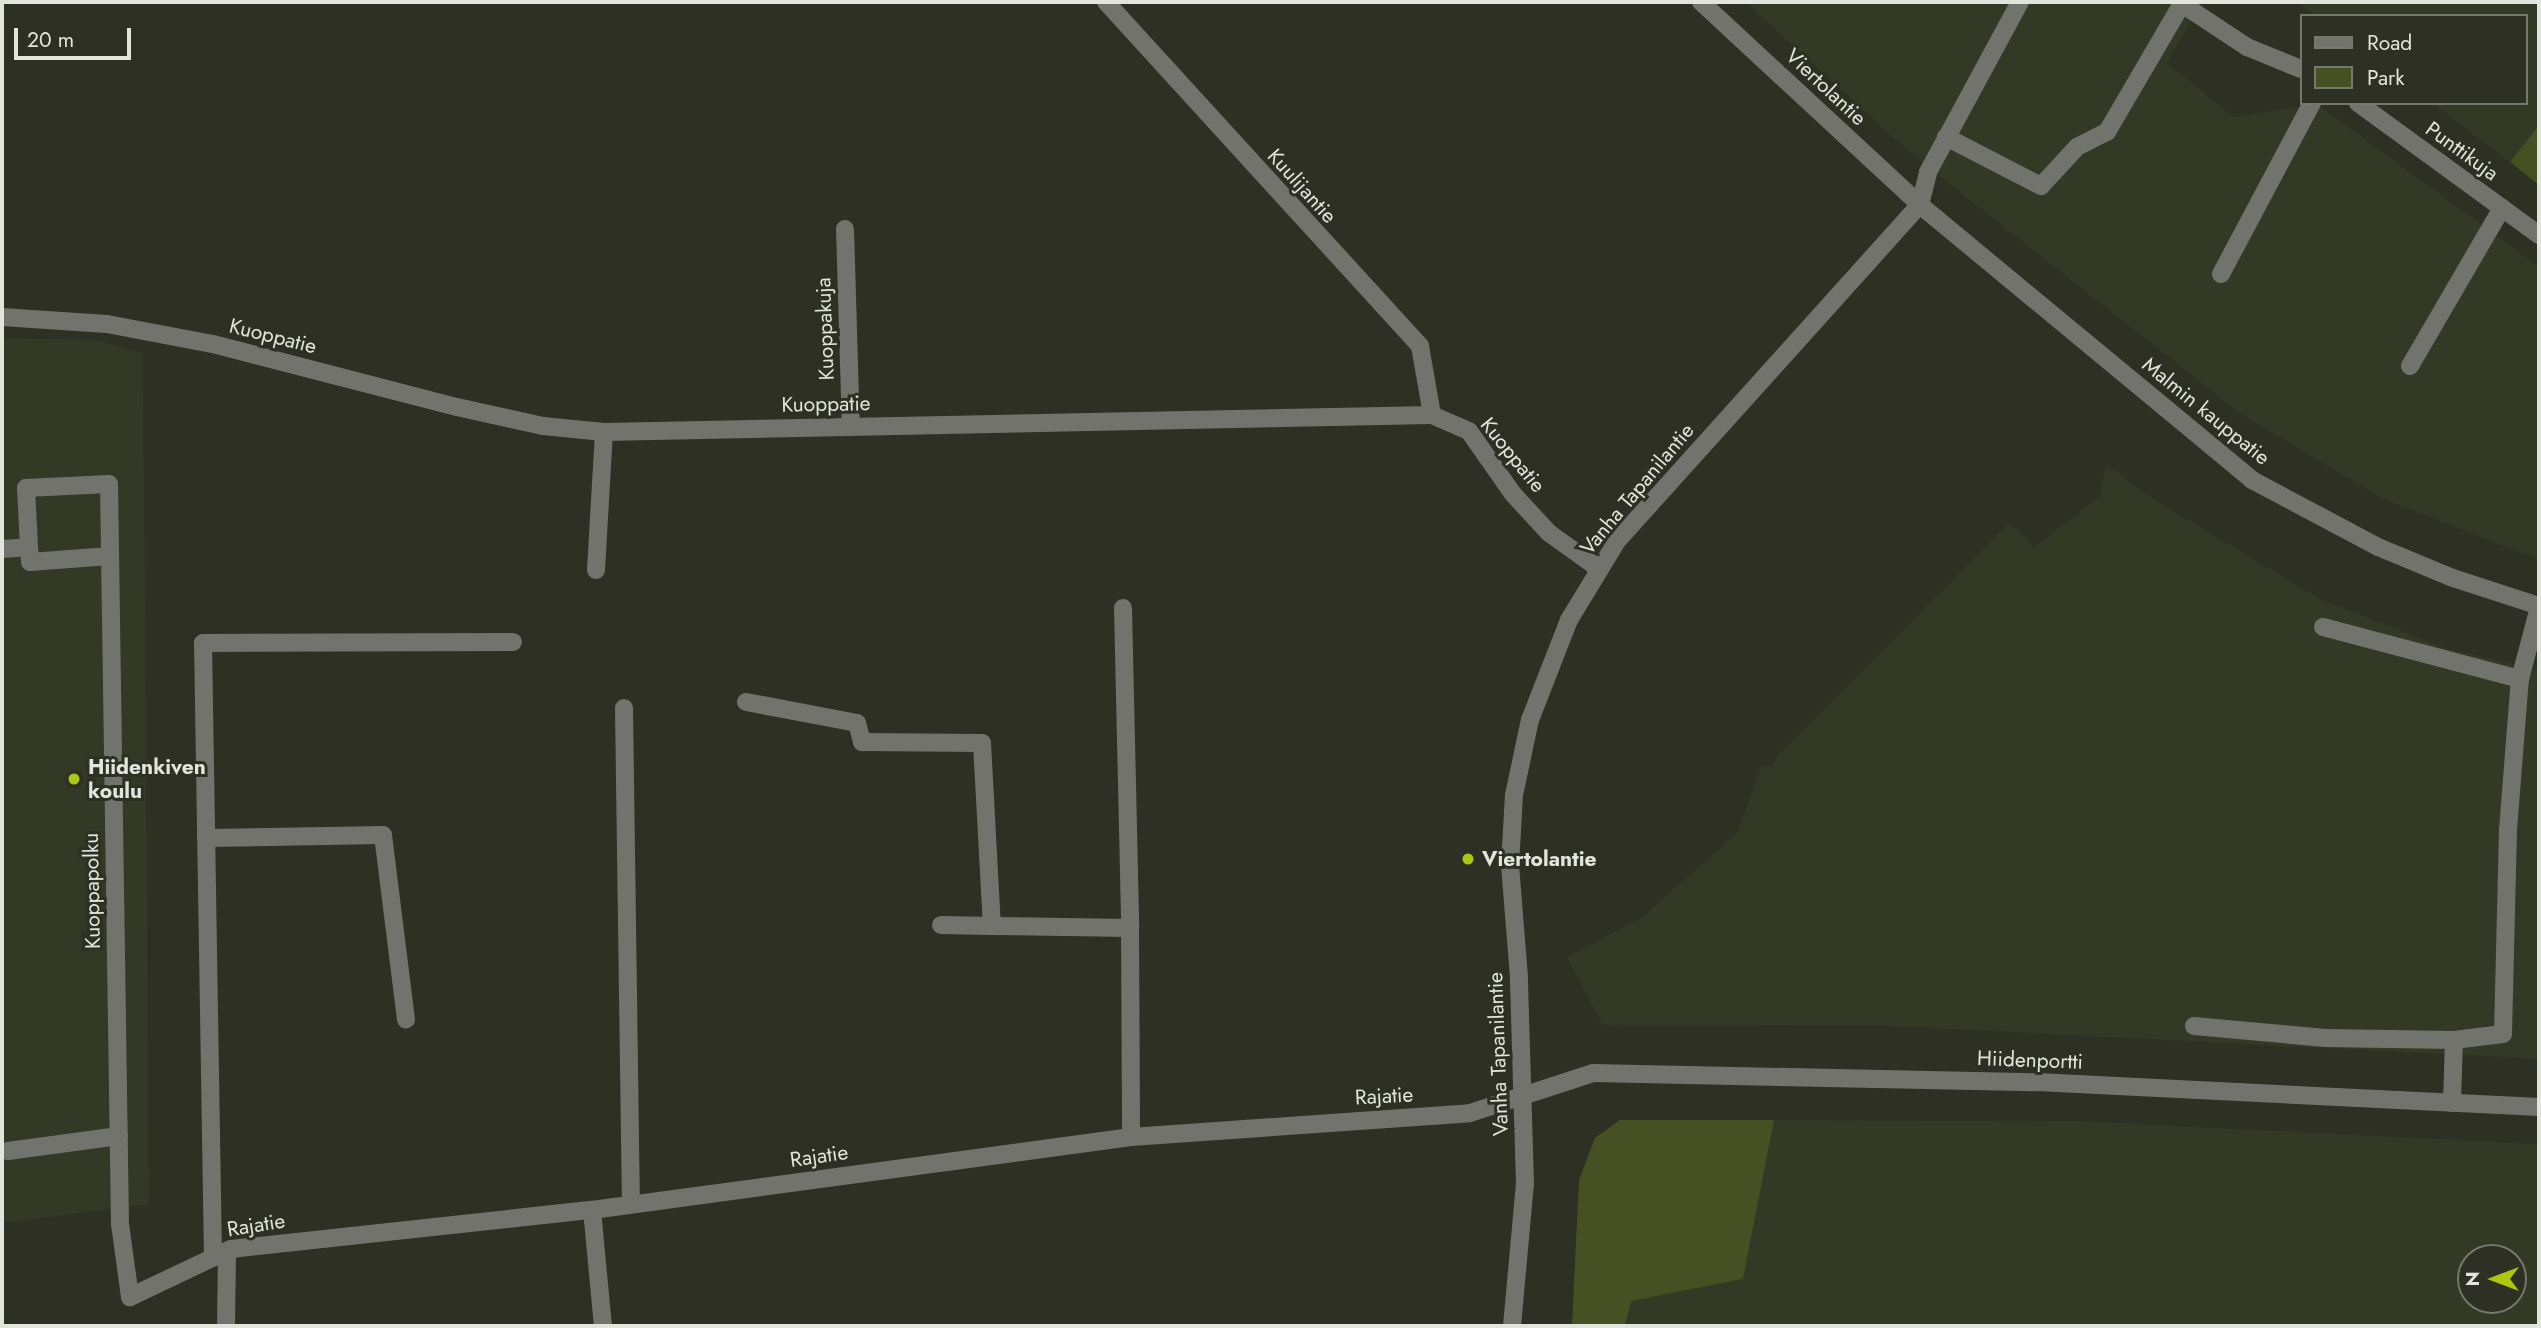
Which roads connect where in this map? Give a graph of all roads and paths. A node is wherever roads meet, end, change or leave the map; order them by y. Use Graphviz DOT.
graph roads {
  1 [pos="1107,2"];
  2 [pos="1701,2"];
  3 [pos="2020,2"];
  4 [pos="2183,3"];
  5 [pos="2300,69"];
  6 [pos="2311,105"];
  7 [pos="2361,105"];
  8 [pos="1946,137"];
  9 [pos="1920,205"];
  10 [pos="2502,208"];
  11 [pos="845,229"];
  12 [pos="2539,234"];
  13 [pos="2221,274"];
  14 [pos="2,317"];
  15 [pos="2410,366"];
  16 [pos="1432,415"];
  17 [pos="851,427"];
  18 [pos="604,432"];
  19 [pos="29,547"];
  20 [pos="2,550"];
  21 [pos="110,556"];
  22 [pos="1598,568"];
  23 [pos="596,570"];
  24 [pos="2539,606"];
  25 [pos="1123,608"];
  26 [pos="2323,627"];
  27 [pos="513,642"];
  28 [pos="2520,679"];
  29 [pos="746,702"];
  30 [pos="624,708"];
  31 [pos="206,838"];
  32 [pos="941,925"];
  33 [pos="992,926"];
  34 [pos="1130,928"];
  35 [pos="406,1020"];
  36 [pos="2194,1026"];
  37 [pos="2454,1040"];
  38 [pos="1522,1098"];
  39 [pos="2452,1103"];
  40 [pos="2539,1107"];
  41 [pos="119,1136"];
  42 [pos="1131,1137"];
  43 [pos="8,1151"];
  44 [pos="631,1204"];
  45 [pos="592,1210"];
  46 [pos="220,1254"];
  47 [pos="130,1297"];
  48 [pos="226,1326"];
  49 [pos="603,1326"];
  50 [pos="1512,1326"];
  1 -- 16 [label="street, Kuulijantie"];
  2 -- 9 [label="street, Viertolantie"];
  3 -- 8 [label="street"];
  4 -- 5 [label="street"];
  4 -- 8 [label="street"];
  6 -- 13 [label="street"];
  7 -- 10 [label="street, Punttikuja"];
  8 -- 9 [label="street"];
  9 -- 22 [label="street, Vanha Tapanilantie"];
  9 -- 24 [label="street, Malmin kauppatie"];
  10 -- 12 [label="street, Punttikuja"];
  10 -- 15 [label="street"];
  11 -- 17 [label="street, Kuoppakuja"];
  14 -- 18 [label="street, Kuoppatie"];
  16 -- 17 [label="street, Kuoppatie"];
  16 -- 22 [label="street, Kuoppatie"];
  17 -- 18 [label="street, Kuoppatie"];
  18 -- 23 [label="street"];
  19 -- 20 [label="street"];
  19 -- 21 [label="street"];
  19 -- 21 [label="street, Kuoppapolku"];
  21 -- 41 [label="street, Kuoppapolku"];
  22 -- 38 [label="street, Vanha Tapanilantie"];
  24 -- 28 [label="street"];
  25 -- 34 [label="street"];
  26 -- 28 [label="street"];
  27 -- 31 [label="street"];
  28 -- 37 [label="street"];
  29 -- 33 [label="street"];
  30 -- 44 [label="street"];
  31 -- 35 [label="street"];
  31 -- 46 [label="street"];
  32 -- 33 [label="street"];
  33 -- 34 [label="street"];
  34 -- 42 [label="street"];
  36 -- 37 [label="street"];
  37 -- 39 [label="street"];
  38 -- 39 [label="street, Hiidenportti"];
  38 -- 42 [label="street, Rajatie"];
  38 -- 50 [label="street, Vanha Tapanilantie"];
  39 -- 40 [label="street, Hiidenportti"];
  41 -- 43 [label="street"];
  41 -- 47 [label="street, Kuoppapolku"];
  42 -- 44 [label="street, Rajatie"];
  44 -- 45 [label="street, Rajatie"];
  45 -- 46 [label="street, Rajatie"];
  45 -- 49 [label="street"];
  46 -- 47 [label="street, Rajatie"];
  46 -- 48 [label="street"];
}
